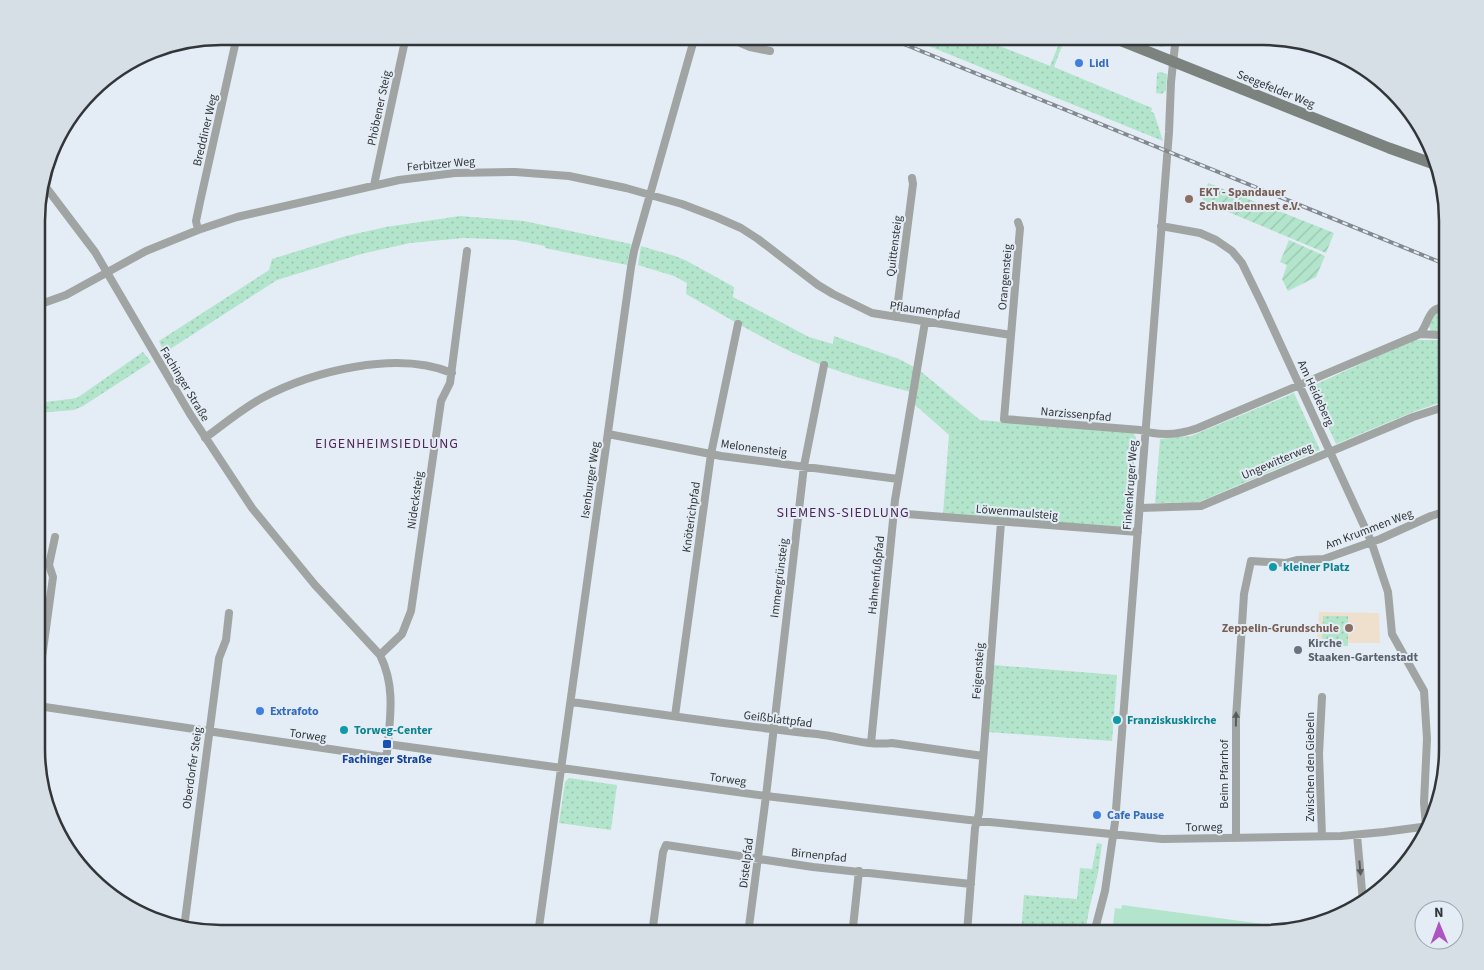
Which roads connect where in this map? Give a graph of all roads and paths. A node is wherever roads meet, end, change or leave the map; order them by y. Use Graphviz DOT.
graph roads {
  1 [pos="235,45"];
  2 [pos="404,45"];
  3 [pos="692,45"];
  4 [pos="745,45"];
  5 [pos="1131,45"];
  6 [pos="1175,45"];
  7 [pos="770,51"];
  8 [pos="1173,62"];
  9 [pos="1429,162"];
  10 [pos="912,178"];
  11 [pos="374,184"];
  12 [pos="48,190"];
  13 [pos="650,194"];
  14 [pos="1018,222"];
  15 [pos="1162,226"];
  16 [pos="198,230"];
  17 [pos="467,251"];
  18 [pos="107,272"];
  19 [pos="839,298"];
  20 [pos="45,302"];
  21 [pos="1439,308"];
  22 [pos="896,317"];
  23 [pos="925,322"];
  24 [pos="738,324"];
  25 [pos="1011,334"];
  26 [pos="1420,334"];
  27 [pos="1439,335"];
  28 [pos="824,365"];
  29 [pos="452,373"];
  30 [pos="1300,385"];
  31 [pos="1439,408"];
  32 [pos="1146,432"];
  33 [pos="608,434"];
  34 [pos="205,438"];
  35 [pos="1330,451"];
  36 [pos="711,454"];
  37 [pos="804,466"];
  38 [pos="898,479"];
  39 [pos="1140,508"];
  40 [pos="894,513"];
  41 [pos="1439,514"];
  42 [pos="1001,522"];
  43 [pos="1138,532"];
  44 [pos="55,537"];
  45 [pos="1372,541"];
  46 [pos="1251,561"];
  47 [pos="45,565"];
  48 [pos="49,565"];
  49 [pos="229,613"];
  50 [pos="45,636"];
  51 [pos="380,655"];
  52 [pos="1322,697"];
  53 [pos="571,702"];
  54 [pos="45,707"];
  55 [pos="675,716"];
  56 [pos="773,730"];
  57 [pos="209,731"];
  58 [pos="871,743"];
  59 [pos="387,744"];
  60 [pos="983,756"];
  61 [pos="561,768"];
  62 [pos="766,796"];
  63 [pos="1426,816"];
  64 [pos="977,821"];
  65 [pos="1421,827"];
  66 [pos="1114,835"];
  67 [pos="1357,835"];
  68 [pos="1322,836"];
  69 [pos="1236,838"];
  70 [pos="758,859"];
  71 [pos="859,871"];
  72 [pos="971,884"];
  73 [pos="1362,894"];
  74 [pos="185,921"];
  75 [pos="539,925"];
  76 [pos="653,925"];
  77 [pos="749,925"];
  78 [pos="853,925"];
  79 [pos="968,925"];
  80 [pos="1096,925"];
  1 -- 16 [label="street, Breddiner Weg"];
  2 -- 11 [label="street, Phöbener Steig"];
  3 -- 13 [label="street, Isenburger Weg"];
  4 -- 7 [label="street"];
  5 -- 8 [label="street, Seegefelder Weg"];
  6 -- 8 [label="street, Finkenkruger Weg"];
  8 -- 9 [label="street, Seegefelder Weg"];
  8 -- 15 [label="street, Finkenkruger Weg"];
  10 -- 22 [label="street, Quittensteig"];
  11 -- 13 [label="street, Ferbitzer Weg"];
  11 -- 16 [label="street, Ferbitzer Weg"];
  12 -- 18 [label="street, Fachinger Straße"];
  13 -- 19 [label="street, Ferbitzer Weg"];
  13 -- 33 [label="street, Isenburger Weg"];
  14 -- 25 [label="street, Orangensteig"];
  15 -- 30 [label="street, Am Heideberg"];
  15 -- 32 [label="street, Finkenkruger Weg"];
  16 -- 18 [label="street, Ferbitzer Weg"];
  17 -- 29 [label="street, Nidecksteig"];
  18 -- 20 [label="street, Ferbitzer Weg"];
  18 -- 34 [label="street, Fachinger Straße"];
  19 -- 22 [label="street, Pflaumenpfad"];
  21 -- 26 [label="street"];
  22 -- 23 [label="street, Pflaumenpfad"];
  23 -- 25 [label="street, Pflaumenpfad"];
  23 -- 38 [label="street, Hahnenfußpfad"];
  24 -- 36 [label="street, Knöterichpfad"];
  25 -- 32 [label="street, Narzissenpfad"];
  26 -- 27 [label="street"];
  26 -- 30 [label="street"];
  28 -- 37 [label="street, Immergrünsteig"];
  29 -- 34 [label="street"];
  29 -- 51 [label="street, Nidecksteig"];
  30 -- 32 [label="street"];
  30 -- 35 [label="street, Am Heideberg"];
  31 -- 35 [label="street, Ungewitterweg"];
  32 -- 39 [label="street, Finkenkruger Weg"];
  33 -- 36 [label="street, Melonensteig"];
  33 -- 53 [label="street, Isenburger Weg"];
  34 -- 51 [label="street, Fachinger Straße"];
  35 -- 39 [label="street, Ungewitterweg"];
  35 -- 45 [label="street, Am Heideberg"];
  36 -- 37 [label="street, Melonensteig"];
  36 -- 55 [label="street, Knöterichpfad"];
  37 -- 38 [label="street, Melonensteig"];
  37 -- 56 [label="street, Immergrünsteig"];
  38 -- 40 [label="street, Hahnenfußpfad"];
  39 -- 43 [label="street, Finkenkruger Weg"];
  40 -- 42 [label="street, Löwenmaulsteig"];
  40 -- 58 [label="street, Hahnenfußpfad"];
  41 -- 45 [label="street, Am Krummen Weg"];
  42 -- 43 [label="street, Löwenmaulsteig"];
  42 -- 60 [label="street, Feigensteig"];
  43 -- 66 [label="street, Finkenkruger Weg"];
  44 -- 48 [label="street"];
  45 -- 46 [label="street, Am Krummen Weg"];
  45 -- 63 [label="street, Am Heideberg"];
  69 -- 46 [label="street, Beim Pfarrhof, one-way"];
  47 -- 48 [label="street"];
  48 -- 50 [label="street"];
  49 -- 57 [label="street, Oberdorfer Steig"];
  51 -- 59 [label="street, Fachinger Straße"];
  52 -- 68 [label="street, Zwischen den Giebeln"];
  53 -- 55 [label="street, Geißblattpfad"];
  53 -- 61 [label="street, Isenburger Weg"];
  54 -- 57 [label="street, Torweg"];
  55 -- 56 [label="street, Geißblattpfad"];
  56 -- 58 [label="street, Geißblattpfad"];
  56 -- 62 [label="street, Immergrünsteig"];
  57 -- 59 [label="street, Torweg"];
  57 -- 74 [label="street, Oberdorfer Steig"];
  58 -- 60 [label="street, Geißblattpfad"];
  59 -- 61 [label="street, Torweg"];
  60 -- 64 [label="street, Feigensteig"];
  61 -- 62 [label="street, Torweg"];
  61 -- 75 [label="street, Isenburger Weg"];
  62 -- 64 [label="street, Torweg"];
  62 -- 70 [label="street, Distelpfad"];
  64 -- 66 [label="street, Torweg"];
  64 -- 72 [label="street, Feigensteig"];
  65 -- 67 [label="street, Torweg"];
  66 -- 69 [label="street, Torweg"];
  66 -- 80 [label="street, Finkenkruger Weg"];
  67 -- 68 [label="street, Torweg"];
  67 -- 73 [label="street, one-way"];
  68 -- 69 [label="street, Torweg"];
  70 -- 71 [label="street, Birnenpfad"];
  70 -- 76 [label="street, Birnenpfad"];
  70 -- 77 [label="street, Distelpfad"];
  71 -- 72 [label="street, Birnenpfad"];
  71 -- 78 [label="street"];
  72 -- 79 [label="street, Feigensteig"];
}
